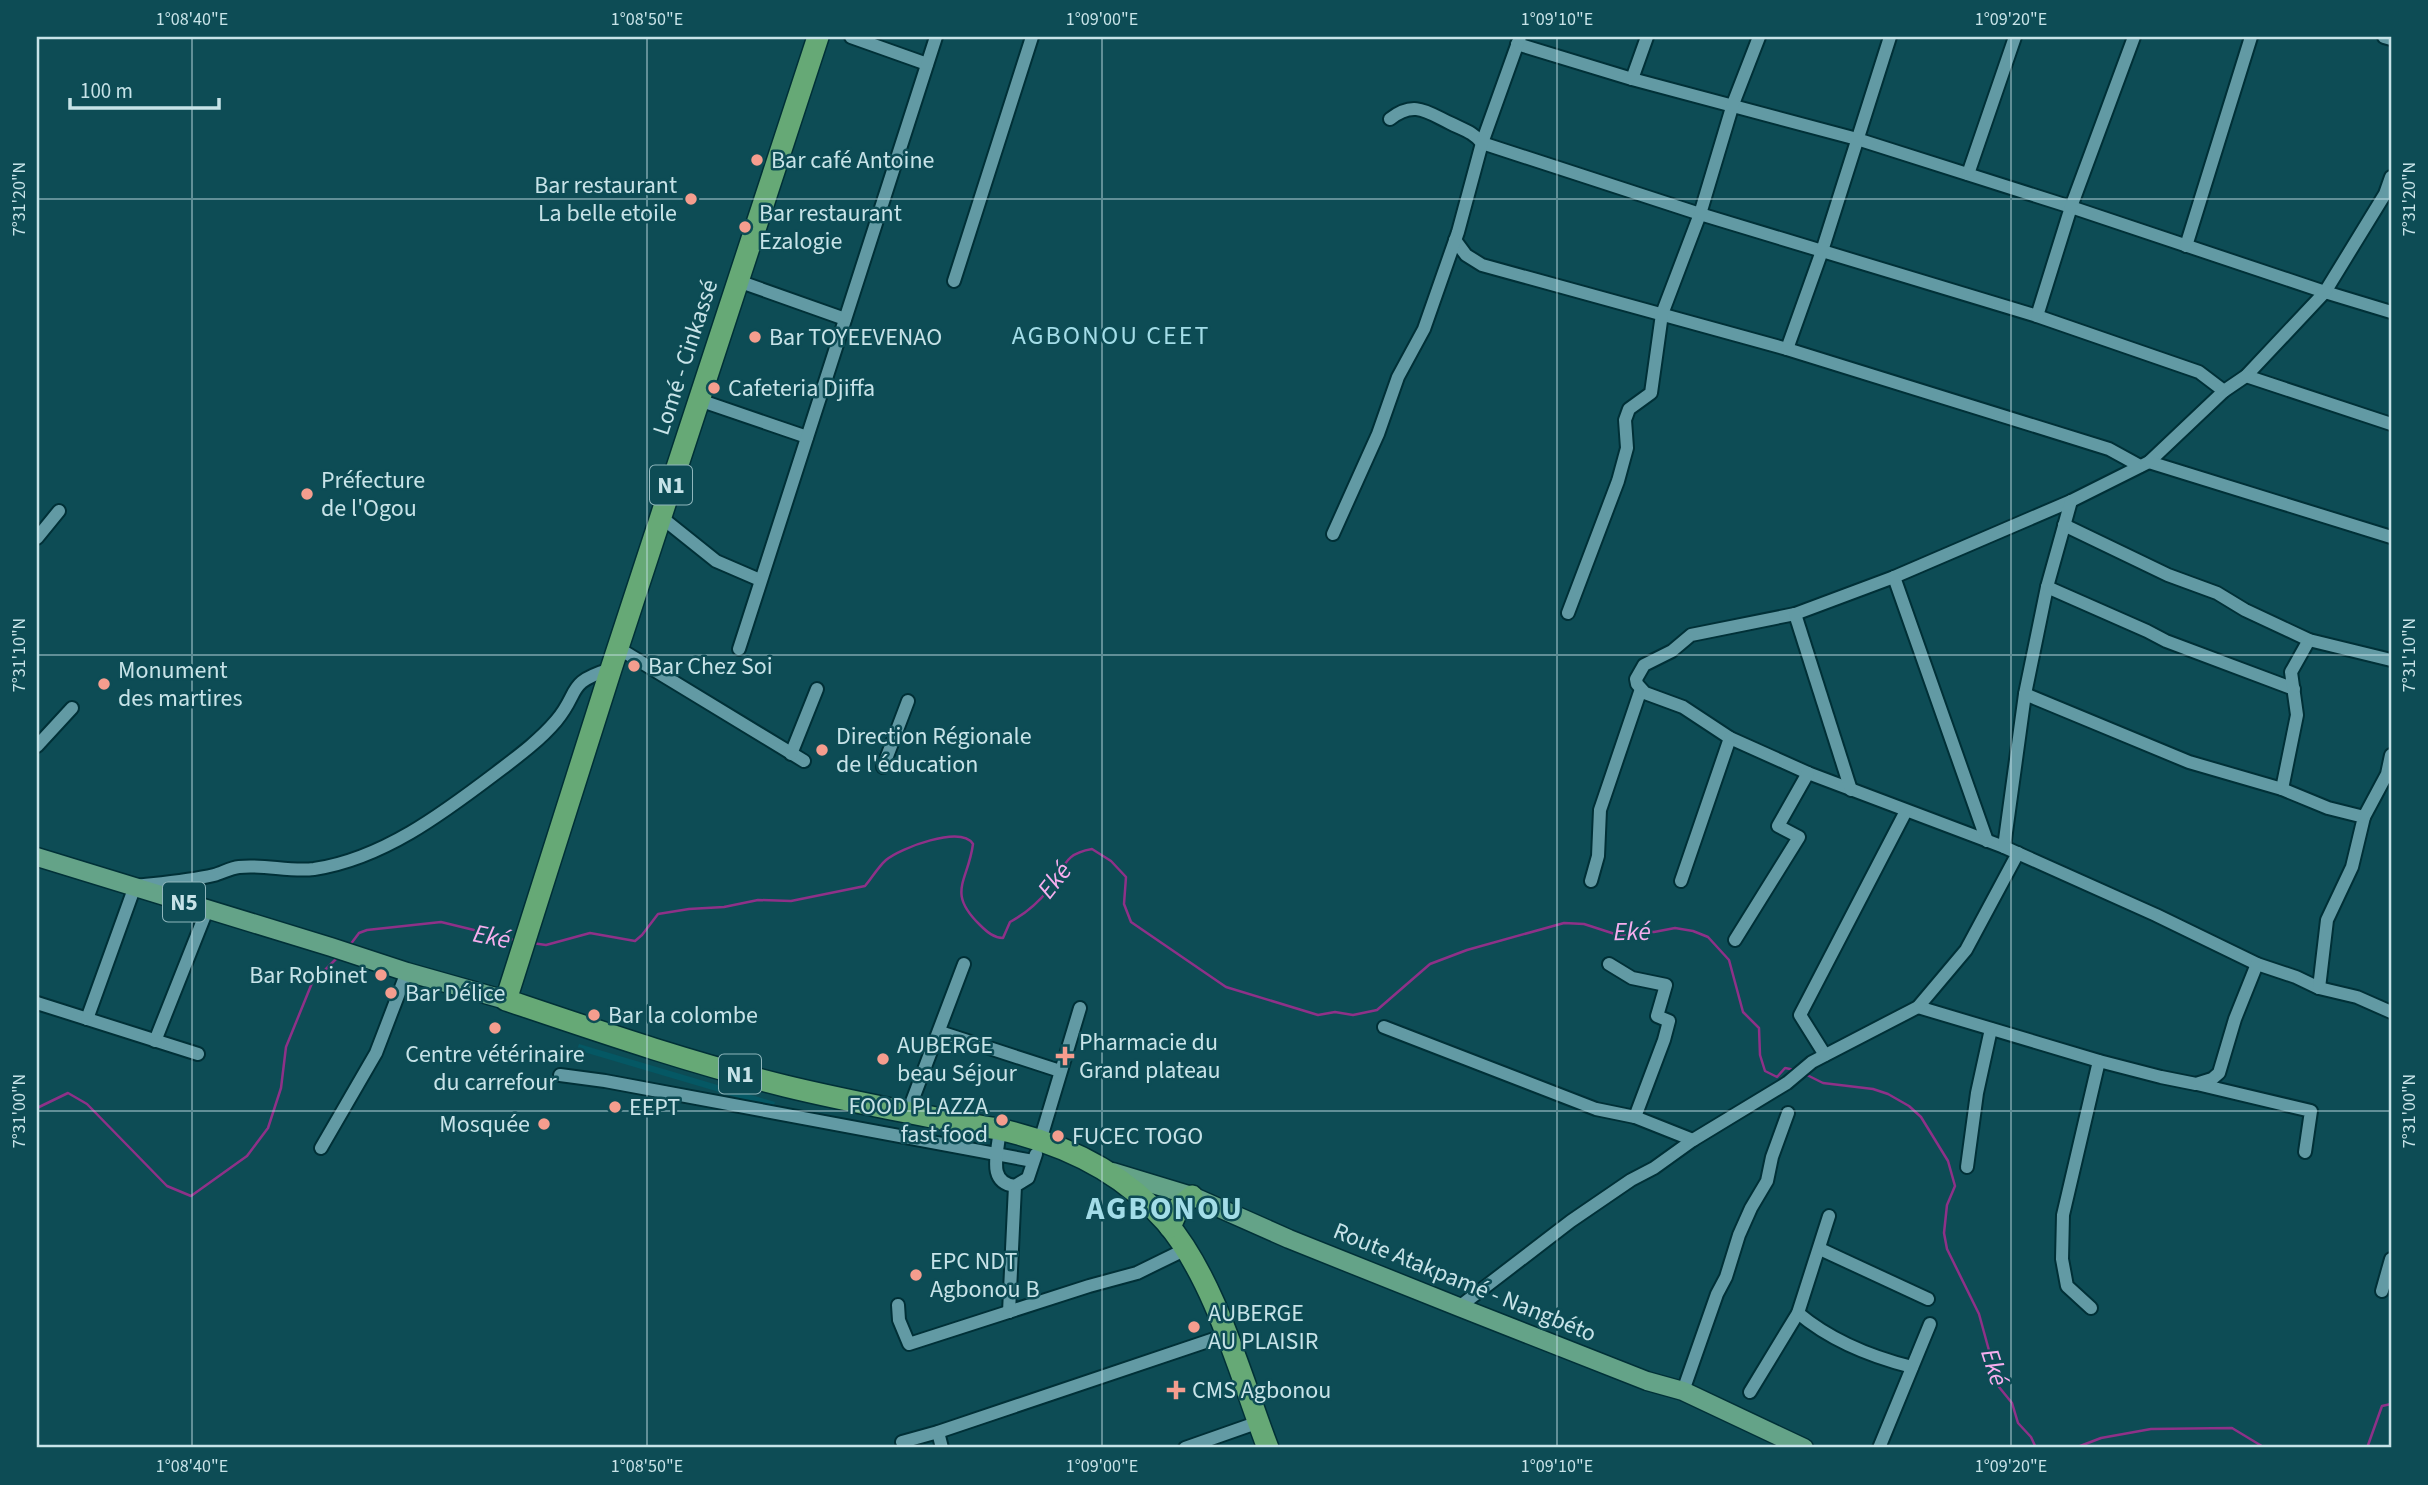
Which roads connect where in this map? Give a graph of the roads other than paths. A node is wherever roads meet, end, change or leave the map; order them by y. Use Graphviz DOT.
graph roads {
  1 [pos="818,37"];
  2 [pos="851,37"];
  3 [pos="936,37"];
  4 [pos="1032,37"];
  5 [pos="1647,37"];
  6 [pos="1759,37"];
  7 [pos="1889,37"];
  8 [pos="2015,37"];
  9 [pos="2134,37"];
  10 [pos="2251,37"];
  11 [pos="2384,37"];
  12 [pos="2391,39"];
  13 [pos="1518,41"];
  14 [pos="927,64"];
  15 [pos="1632,79"];
  16 [pos="1733,104"];
  17 [pos="1390,118"];
  18 [pos="1857,139"];
  19 [pos="1482,144"];
  20 [pos="1968,174"];
  21 [pos="2391,177"];
  22 [pos="2388,195"];
  23 [pos="2071,207"];
  24 [pos="1700,214"];
  25 [pos="1455,240"];
  26 [pos="2186,246"];
  27 [pos="1822,251"];
  28 [pos="738,281"];
  29 [pos="954,281"];
  30 [pos="2325,292"];
  31 [pos="2391,312"];
  32 [pos="1662,314"];
  33 [pos="2037,316"];
  34 [pos="845,319"];
  35 [pos="1787,349"];
  36 [pos="2246,376"];
  37 [pos="2224,391"];
  38 [pos="699,400"];
  39 [pos="2391,424"];
  40 [pos="807,437"];
  41 [pos="2145,464"];
  42 [pos="2071,500"];
  43 [pos="59,511"];
  44 [pos="661,517"];
  45 [pos="2064,525"];
  46 [pos="1333,534"];
  47 [pos="2391,537"];
  48 [pos="37,538"];
  49 [pos="1894,577"];
  50 [pos="761,580"];
  51 [pos="2047,587"];
  52 [pos="1568,613"];
  53 [pos="1795,614"];
  54 [pos="2309,640"];
  55 [pos="618,648"];
  56 [pos="739,649"];
  57 [pos="2391,660"];
  58 [pos="611,669"];
  59 [pos="817,689"];
  60 [pos="2294,689"];
  61 [pos="1640,692"];
  62 [pos="2025,694"];
  63 [pos="908,701"];
  64 [pos="72,708"];
  65 [pos="1731,738"];
  66 [pos="37,746"];
  67 [pos="792,754"];
  68 [pos="2391,755"];
  69 [pos="804,761"];
  70 [pos="883,767"];
  71 [pos="1808,773"];
  72 [pos="2389,775"];
  73 [pos="2282,789"];
  74 [pos="1851,790"];
  75 [pos="1906,811"];
  76 [pos="2364,817"];
  77 [pos="1987,841"];
  78 [pos="2004,847"];
  79 [pos="2018,853"];
  80 [pos="37,857"];
  81 [pos="1591,881"];
  82 [pos="1681,881"];
  83 [pos="135,886"];
  84 [pos="207,910"];
  85 [pos="1735,940"];
  86 [pos="964,964"];
  87 [pos="1609,964"];
  88 [pos="2257,964"];
  89 [pos="407,972"];
  90 [pos="2319,988"];
  91 [pos="506,1000"];
  92 [pos="37,1003"];
  93 [pos="1917,1007"];
  94 [pos="1080,1008"];
  95 [pos="2391,1012"];
  96 [pos="87,1019"];
  97 [pos="1384,1027"];
  98 [pos="1991,1029"];
  99 [pos="940,1032"];
  100 [pos="155,1041"];
  101 [pos="198,1054"];
  102 [pos="1825,1055"];
  103 [pos="2099,1061"];
  104 [pos="1060,1071"];
  105 [pos="559,1075"];
  106 [pos="2196,1084"];
  107 [pos="908,1112"];
  108 [pos="1788,1114"];
  109 [pos="1635,1117"];
  110 [pos="992,1139"];
  111 [pos="1693,1140"];
  112 [pos="321,1148"];
  113 [pos="1037,1150"];
  114 [pos="2305,1152"];
  115 [pos="1967,1167"];
  116 [pos="1104,1170"];
  117 [pos="1015,1186"];
  118 [pos="1192,1196"];
  119 [pos="1829,1216"];
  120 [pos="1178,1239"];
  121 [pos="1820,1249"];
  122 [pos="2391,1259"];
  123 [pos="2382,1291"];
  124 [pos="1928,1299"];
  125 [pos="898,1305"];
  126 [pos="1460,1307"];
  127 [pos="2091,1308"];
  128 [pos="1009,1312"];
  129 [pos="1798,1313"];
  130 [pos="1930,1324"];
  131 [pos="1226,1335"];
  132 [pos="1912,1367"];
  133 [pos="1683,1391"];
  134 [pos="1750,1392"];
  135 [pos="1259,1422"];
  136 [pos="938,1432"];
  137 [pos="902,1442"];
  138 [pos="942,1448"];
  139 [pos="1185,1448"];
  140 [pos="1268,1448"];
  141 [pos="1804,1448"];
  142 [pos="1879,1448"];
  1 -- 28 [label="highway, Lomé - Cinkassé / N1"];
  2 -- 14 [label="street"];
  3 -- 14 [label="street"];
  4 -- 29 [label="street"];
  5 -- 15 [label="street"];
  6 -- 16 [label="street"];
  7 -- 18 [label="street"];
  8 -- 20 [label="street"];
  9 -- 23 [label="street"];
  10 -- 26 [label="street"];
  11 -- 12 [label="street"];
  13 -- 15 [label="street"];
  13 -- 19 [label="street"];
  14 -- 34 [label="street"];
  15 -- 16 [label="street"];
  16 -- 18 [label="street"];
  16 -- 24 [label="street"];
  17 -- 19 [label="street"];
  18 -- 20 [label="street"];
  18 -- 27 [label="street"];
  19 -- 24 [label="street"];
  19 -- 25 [label="street"];
  20 -- 23 [label="street"];
  21 -- 22 [label="street"];
  22 -- 30 [label="street"];
  23 -- 26 [label="street"];
  23 -- 33 [label="street"];
  24 -- 27 [label="street"];
  24 -- 32 [label="street"];
  25 -- 32 [label="street"];
  25 -- 46 [label="street"];
  26 -- 30 [label="street"];
  27 -- 33 [label="street"];
  27 -- 35 [label="street"];
  28 -- 34 [label="street"];
  28 -- 38 [label="highway, Lomé - Cinkassé / N1"];
  30 -- 31 [label="street"];
  30 -- 36 [label="street"];
  32 -- 35 [label="street"];
  32 -- 52 [label="street"];
  33 -- 37 [label="street"];
  34 -- 40 [label="street"];
  35 -- 41 [label="street"];
  36 -- 37 [label="street"];
  36 -- 39 [label="street"];
  37 -- 41 [label="street"];
  38 -- 40 [label="street"];
  38 -- 44 [label="highway, Lomé - Cinkassé / N1"];
  40 -- 50 [label="street"];
  41 -- 42 [label="street"];
  41 -- 47 [label="street"];
  42 -- 45 [label="street"];
  42 -- 49 [label="street"];
  43 -- 48 [label="street"];
  44 -- 50 [label="street"];
  44 -- 55 [label="highway, Lomé - Cinkassé / N1"];
  45 -- 51 [label="street"];
  45 -- 54 [label="street"];
  49 -- 53 [label="street"];
  49 -- 77 [label="street"];
  50 -- 56 [label="street"];
  51 -- 60 [label="street"];
  51 -- 62 [label="street"];
  53 -- 65 [label="street"];
  53 -- 74 [label="street"];
  54 -- 57 [label="street"];
  54 -- 60 [label="street"];
  55 -- 58 [label="highway, Lomé - Cinkassé / N1"];
  55 -- 67 [label="street"];
  58 -- 83 [label="street"];
  58 -- 91 [label="highway, Lomé - Cinkassé / N1"];
  59 -- 67 [label="street"];
  60 -- 73 [label="street"];
  61 -- 81 [label="street"];
  62 -- 73 [label="street"];
  62 -- 78 [label="street"];
  63 -- 70 [label="street"];
  64 -- 66 [label="street"];
  65 -- 71 [label="street"];
  65 -- 82 [label="street"];
  67 -- 69 [label="street"];
  68 -- 72 [label="street"];
  71 -- 74 [label="street"];
  71 -- 85 [label="street"];
  72 -- 76 [label="street"];
  73 -- 76 [label="street"];
  74 -- 75 [label="street"];
  75 -- 77 [label="street"];
  75 -- 102 [label="street"];
  76 -- 90 [label="street"];
  77 -- 78 [label="street"];
  78 -- 79 [label="street"];
  79 -- 88 [label="street"];
  79 -- 93 [label="street"];
  80 -- 83 [label="main road, N5"];
  83 -- 84 [label="main road, N5"];
  83 -- 96 [label="street"];
  84 -- 89 [label="main road, N5"];
  84 -- 100 [label="street"];
  86 -- 99 [label="street"];
  87 -- 109 [label="street"];
  88 -- 90 [label="street"];
  88 -- 106 [label="street"];
  89 -- 91 [label="main road, N5"];
  89 -- 112 [label="street"];
  90 -- 95 [label="street"];
  91 -- 107 [label="highway, N1"];
  92 -- 96 [label="street"];
  93 -- 98 [label="street"];
  93 -- 102 [label="street"];
  94 -- 104 [label="street"];
  96 -- 100 [label="street"];
  97 -- 109 [label="street"];
  98 -- 103 [label="street"];
  98 -- 115 [label="street"];
  99 -- 104 [label="street"];
  99 -- 107 [label="street"];
  100 -- 101 [label="street"];
  102 -- 111 [label="street"];
  103 -- 106 [label="street"];
  103 -- 127 [label="street"];
  104 -- 113 [label="street"];
  105 -- 110 [label="street"];
  106 -- 114 [label="street"];
  107 -- 110 [label="highway, N1"];
  108 -- 133 [label="street"];
  109 -- 111 [label="street"];
  110 -- 113 [label="street"];
  110 -- 113 [label="highway, N1"];
  110 -- 117 [label="street"];
  111 -- 126 [label="street"];
  113 -- 116 [label="highway, N1"];
  113 -- 117 [label="street"];
  113 -- 120 [label="highway, N1"];
  116 -- 118 [label="main road, Route Atakpamé - Nangbéto"];
  116 -- 120 [label="highway, N1"];
  117 -- 128 [label="street"];
  118 -- 120 [label="highway"];
  118 -- 126 [label="main road, Route Atakpamé - Nangbéto"];
  119 -- 121 [label="street"];
  120 -- 128 [label="street"];
  120 -- 131 [label="highway, N1"];
  121 -- 124 [label="street"];
  121 -- 129 [label="street"];
  122 -- 123 [label="street"];
  125 -- 128 [label="street"];
  126 -- 133 [label="main road, Route Atakpamé - Nangbéto"];
  129 -- 132 [label="street"];
  129 -- 134 [label="street"];
  130 -- 132 [label="street"];
  131 -- 135 [label="highway, N1"];
  131 -- 136 [label="street"];
  132 -- 142 [label="street"];
  133 -- 141 [label="main road, Route Atakpamé - Nangbéto"];
  135 -- 139 [label="street"];
  135 -- 140 [label="highway, N1"];
  136 -- 137 [label="street"];
  136 -- 138 [label="street"];
}
